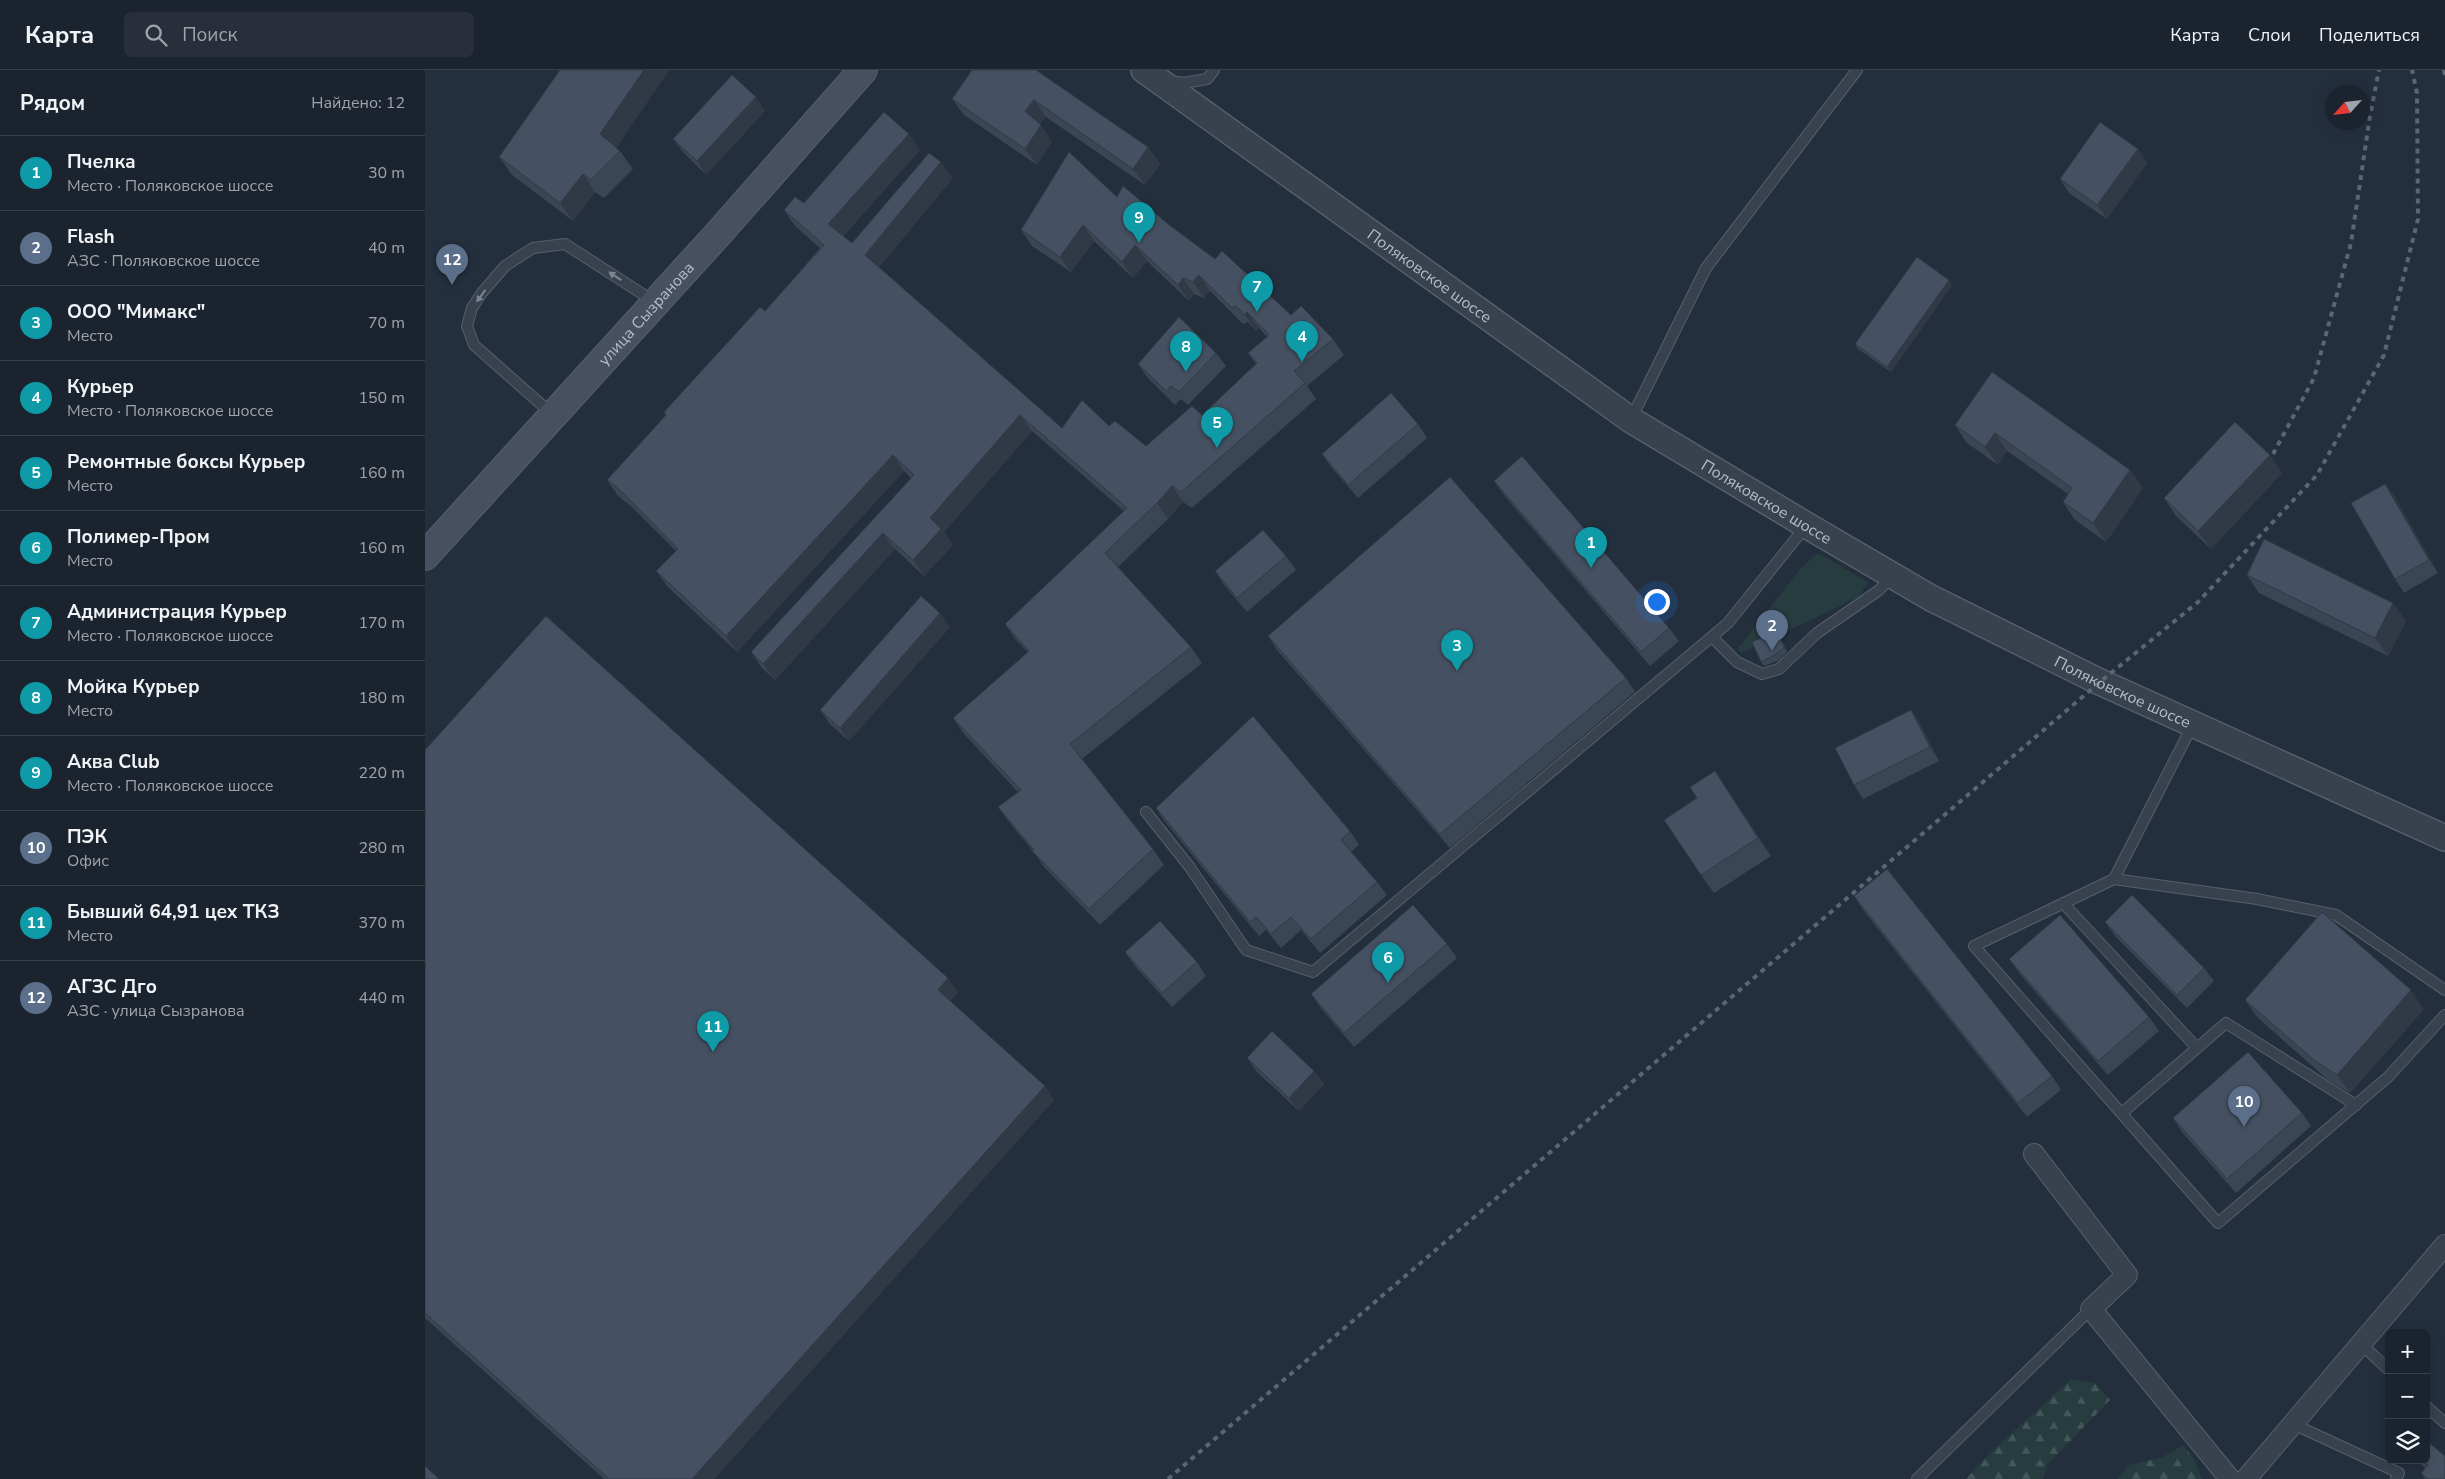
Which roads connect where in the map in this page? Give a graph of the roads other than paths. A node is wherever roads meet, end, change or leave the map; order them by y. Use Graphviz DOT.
graph roads {
  1 [pos="863,70"];
  2 [pos="1214,70"];
  3 [pos="1857,70"];
  4 [pos="1149,74"];
  5 [pos="655,303"];
  6 [pos="553,415"];
  7 [pos="1631,420"];
  8 [pos="1806,525"];
  9 [pos="425,556"];
  10 [pos="1893,576"];
  11 [pos="1712,636"];
  12 [pos="2193,724"];
  13 [pos="1146,812"];
  14 [pos="2445,838"];
  15 [pos="2114,879"];
  16 [pos="2063,903"];
  17 [pos="2445,990"];
  18 [pos="2445,1015"];
  19 [pos="2197,1048"];
  20 [pos="2356,1105"];
  21 [pos="2122,1113"];
  22 [pos="2034,1154"];
  23 [pos="2445,1245"];
  24 [pos="2091,1308"];
  25 [pos="2361,1344"];
  26 [pos="2385,1366"];
  27 [pos="2430,1410"];
  28 [pos="2445,1423"];
  29 [pos="2293,1424"];
  30 [pos="1917,1479"];
  31 [pos="2230,1479"];
  32 [pos="2245,1479"];
  33 [pos="2396,1479"];
  1 -- 5 [label="main road, улица Сызранова"];
  2 -- 4 [label="lane"];
  3 -- 7 [label="lane"];
  4 -- 7 [label="street, Поляковское шоссе"];
  5 -- 6 [label="main road, улица Сызранова"];
  5 -- 6 [label="lane, one-way"];
  6 -- 9 [label="main road, улица Сызранова"];
  7 -- 8 [label="street, Поляковское шоссе"];
  8 -- 10 [label="street, Поляковское шоссе"];
  8 -- 11 [label="lane"];
  10 -- 11 [label="lane"];
  10 -- 12 [label="street, Поляковское шоссе"];
  11 -- 13 [label="lane"];
  12 -- 14 [label="street, Поляковское шоссе"];
  12 -- 15 [label="lane"];
  15 -- 16 [label="lane"];
  15 -- 17 [label="lane"];
  16 -- 19 [label="lane"];
  16 -- 21 [label="lane"];
  18 -- 20 [label="lane"];
  19 -- 20 [label="lane"];
  19 -- 21 [label="lane"];
  20 -- 21 [label="lane"];
  22 -- 24 [label="street"];
  23 -- 25 [label="street"];
  24 -- 30 [label="lane"];
  24 -- 31 [label="street"];
  25 -- 26 [label="lane"];
  25 -- 29 [label="street"];
  27 -- 28 [label="lane"];
  29 -- 32 [label="street"];
  29 -- 33 [label="lane"];
}
